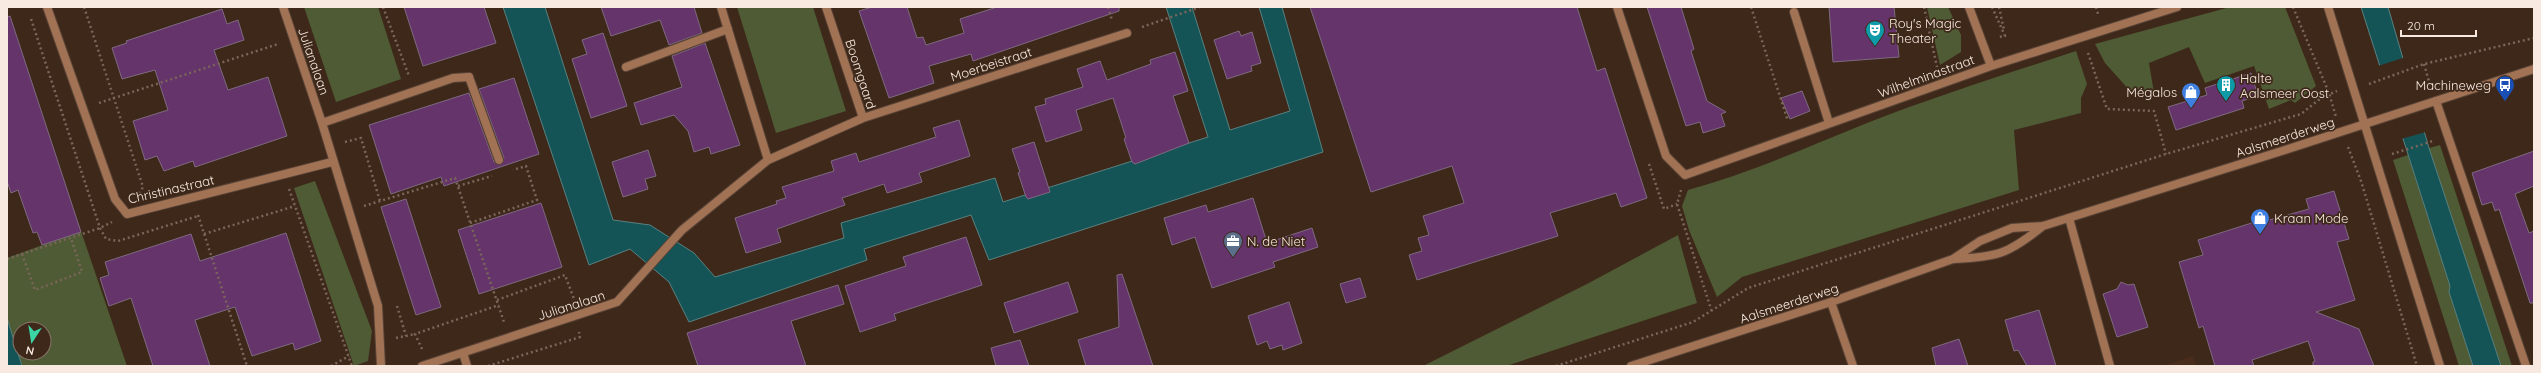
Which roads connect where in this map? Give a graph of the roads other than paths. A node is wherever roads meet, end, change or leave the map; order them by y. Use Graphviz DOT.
graph roads {
  1 [pos="47,7"];
  2 [pos="283,7"];
  3 [pos="721,7"];
  4 [pos="826,7"];
  5 [pos="1617,7"];
  6 [pos="1969,7"];
  7 [pos="2177,7"];
  8 [pos="2328,7"];
  9 [pos="1794,12"];
  10 [pos="728,29"];
  11 [pos="1127,33"];
  12 [pos="1990,66"];
  13 [pos="626,67"];
  14 [pos="2534,69"];
  15 [pos="2432,102"];
  16 [pos="863,118"];
  17 [pos="322,123"];
  18 [pos="1829,123"];
  19 [pos="2364,124"];
  20 [pos="499,160"];
  21 [pos="768,160"];
  22 [pos="332,162"];
  23 [pos="2069,218"];
  24 [pos="2043,226"];
  25 [pos="682,230"];
  26 [pos="1953,259"];
  27 [pos="1831,302"];
  28 [pos="463,353"];
  29 [pos="425,365"];
  30 [pos="381,366"];
  31 [pos="467,366"];
  32 [pos="1631,366"];
  33 [pos="1853,366"];
  34 [pos="2110,366"];
  35 [pos="2440,366"];
  36 [pos="2526,366"];
  1 -- 22 [label="street, Christinastraat"];
  2 -- 17 [label="street, Julianalaan"];
  3 -- 10 [label="street"];
  4 -- 16 [label="street, Boomgaard"];
  5 -- 18 [label="street, Wilhelminastraat"];
  6 -- 12 [label="street"];
  7 -- 12 [label="street, Wilhelminastraat"];
  8 -- 19 [label="street"];
  9 -- 18 [label="street"];
  10 -- 13 [label="street"];
  10 -- 21 [label="street"];
  11 -- 16 [label="street, Moerbeistraat"];
  12 -- 18 [label="street, Wilhelminastraat"];
  14 -- 15 [label="street, Aalsmeerderweg"];
  15 -- 19 [label="street, Aalsmeerderweg"];
  15 -- 36 [label="street"];
  16 -- 21 [label="street, Boomgaard"];
  17 -- 20 [label="street"];
  17 -- 22 [label="street, Julianalaan"];
  19 -- 23 [label="street, Aalsmeerderweg"];
  19 -- 35 [label="street"];
  21 -- 25 [label="street, Boomgaard"];
  22 -- 30 [label="street, Julianalaan"];
  23 -- 24 [label="street, Aalsmeerderweg"];
  23 -- 34 [label="street"];
  24 -- 26 [label="street, Aalsmeerderweg"];
  24 -- 26 [label="street, Aalsmeerderweg"];
  25 -- 28 [label="street, Julianalaan"];
  26 -- 27 [label="street, Aalsmeerderweg"];
  27 -- 32 [label="street, Aalsmeerderweg"];
  27 -- 33 [label="street"];
  28 -- 29 [label="street, Julianalaan"];
  28 -- 31 [label="street"];
}
